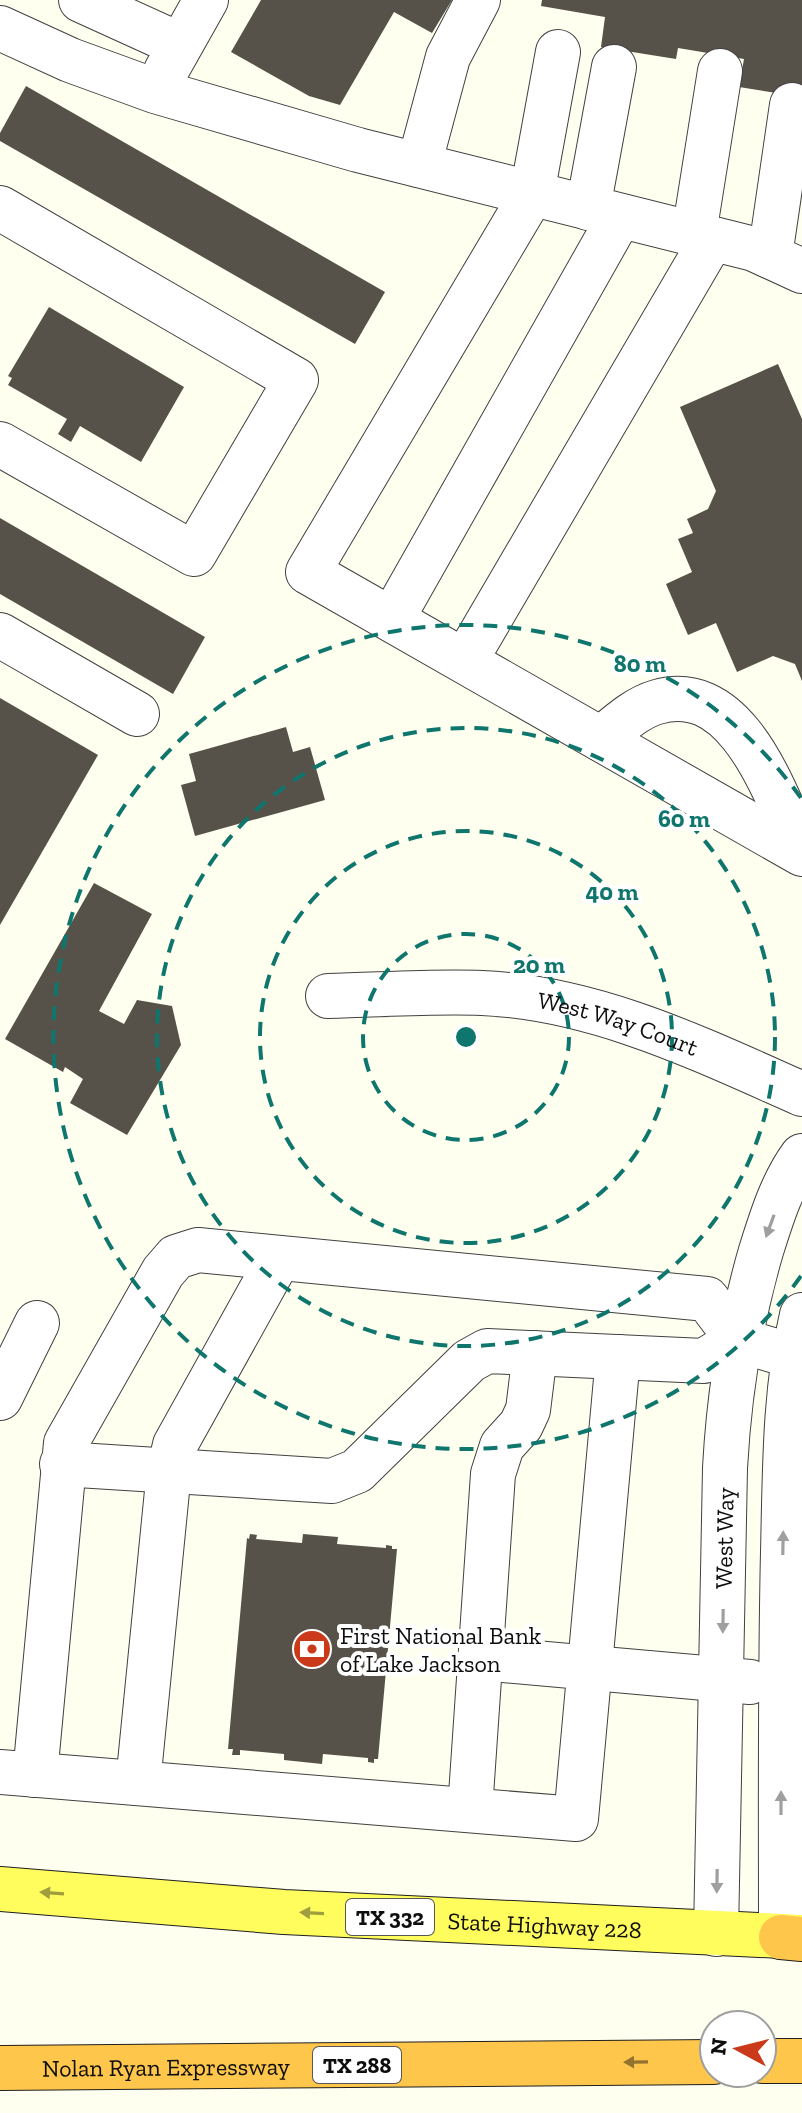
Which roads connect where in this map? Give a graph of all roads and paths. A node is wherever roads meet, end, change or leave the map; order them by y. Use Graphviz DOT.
graph roads {
  1 [pos="206,0"];
  2 [pos="478,0"];
  3 [pos="93,3"];
  4 [pos="0,28"];
  5 [pos="180,45"];
  6 [pos="558,52"];
  7 [pos="614,67"];
  8 [pos="720,71"];
  9 [pos="155,91"];
  10 [pos="792,105"];
  11 [pos="419,165"];
  12 [pos="532,194"];
  13 [pos="0,208"];
  14 [pos="604,212"];
  15 [pos="703,236"];
  16 [pos="786,264"];
  17 [pos="0,444"];
  18 [pos="392,619"];
  19 [pos="0,635"];
  20 [pos="465,661"];
  21 [pos="137,714"];
  22 [pos="601,739"];
  23 [pos="802,853"];
  24 [pos="328,996"];
  25 [pos="802,1094"];
  26 [pos="802,1156"];
  27 [pos="279,1258"];
  28 [pos="37,1323"];
  29 [pos="797,1336"];
  30 [pos="738,1340"];
  31 [pos="535,1353"];
  32 [pos="618,1357"];
  33 [pos="0,1398"];
  34 [pos="794,1426"];
  35 [pos="62,1464"];
  36 [pos="169,1471"];
  37 [pos="792,1613"];
  38 [pos="480,1658"];
  39 [pos="589,1668"];
  40 [pos="722,1680"];
  41 [pos="781,1683"];
  42 [pos="792,1743"];
  43 [pos="17,1773"];
  44 [pos="138,1783"];
  45 [pos="470,1810"];
  46 [pos="0,1889"];
  47 [pos="716,1934"];
  48 [pos="795,1938"];
  49 [pos="778,2061"];
  50 [pos="802,2061"];
  51 [pos="698,2062"];
  52 [pos="0,2068"];
  1 -- 5 [label="street"];
  2 -- 11 [label="street"];
  3 -- 5 [label="street"];
  4 -- 9 [label="street"];
  5 -- 9 [label="street"];
  6 -- 12 [label="street"];
  7 -- 14 [label="street"];
  8 -- 15 [label="street"];
  9 -- 11 [label="street"];
  10 -- 16 [label="street"];
  11 -- 12 [label="street"];
  12 -- 14 [label="street"];
  12 -- 18 [label="street"];
  13 -- 17 [label="street"];
  14 -- 15 [label="street"];
  14 -- 18 [label="street"];
  15 -- 16 [label="street"];
  15 -- 20 [label="street"];
  18 -- 20 [label="street"];
  19 -- 21 [label="street"];
  20 -- 22 [label="street"];
  22 -- 23 [label="street"];
  22 -- 23 [label="street"];
  24 -- 25 [label="street, West Way Court"];
  26 -- 30 [label="street, West Way, one-way"];
  27 -- 30 [label="street"];
  27 -- 35 [label="street"];
  27 -- 36 [label="street"];
  28 -- 33 [label="street"];
  29 -- 30 [label="street"];
  29 -- 34 [label="street"];
  30 -- 32 [label="street"];
  30 -- 40 [label="street, West Way, one-way"];
  31 -- 32 [label="street"];
  31 -- 36 [label="street"];
  31 -- 38 [label="street"];
  32 -- 39 [label="street"];
  37 -- 34 [label="street, one-way"];
  35 -- 36 [label="street"];
  35 -- 43 [label="street"];
  36 -- 44 [label="street"];
  37 -- 41 [label="street"];
  38 -- 39 [label="street"];
  38 -- 45 [label="street"];
  39 -- 40 [label="street"];
  39 -- 45 [label="street"];
  40 -- 41 [label="street"];
  40 -- 47 [label="street, West Way, one-way"];
  41 -- 42 [label="street"];
  48 -- 42 [label="street, one-way"];
  43 -- 44 [label="street"];
  44 -- 45 [label="street"];
  47 -- 46 [label="main road, State Highway 228 / TX 332, one-way"];
  47 -- 48 [label="main road, State Highway 228 / TX 332"];
  49 -- 50 [label="highway"];
  51 -- 52 [label="highway, Nolan Ryan Expressway / TX 288, one-way"];
}
